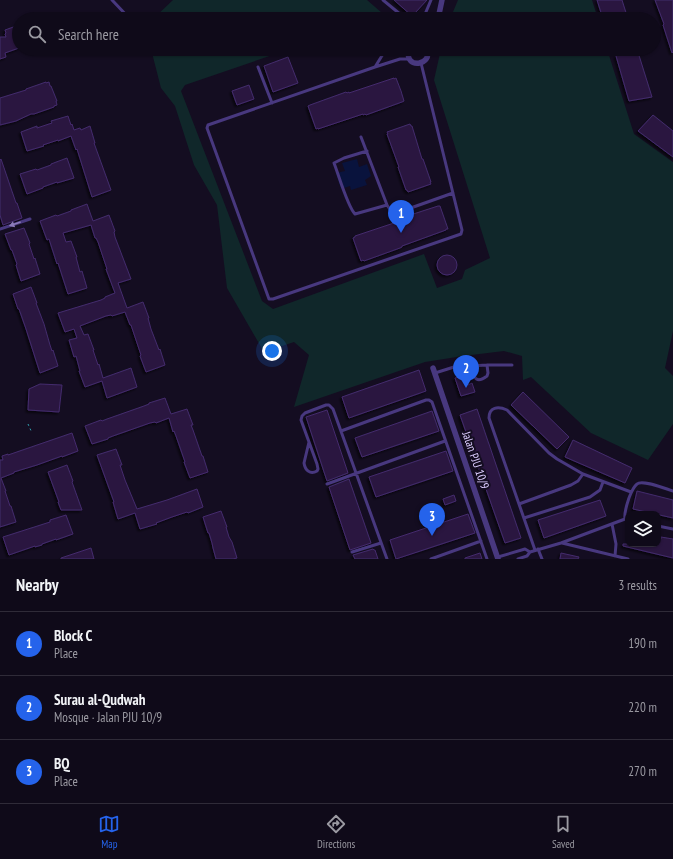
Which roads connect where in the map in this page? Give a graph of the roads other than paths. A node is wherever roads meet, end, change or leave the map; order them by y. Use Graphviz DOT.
graph roads {
  1 [pos="112,0"];
  2 [pos="383,0"];
  3 [pos="431,0"];
  4 [pos="442,0"];
  5 [pos="123,12"];
  6 [pos="398,12"];
  7 [pos="426,12"];
  8 [pos="439,12"];
  9 [pos="382,56"];
  10 [pos="428,56"];
  11 [pos="409,58"];
  12 [pos="421,63"];
  13 [pos="258,67"];
  14 [pos="375,67"];
  15 [pos="272,103"];
  16 [pos="362,137"];
  17 [pos="367,151"];
  18 [pos="453,193"];
  19 [pos="387,205"];
  20 [pos="30,218"];
  21 [pos="0,229"];
  22 [pos="486,365"];
  23 [pos="512,365"];
  24 [pos="470,366"];
  25 [pos="434,371"];
  26 [pos="341,431"];
  27 [pos="445,440"];
  28 [pos="309,442"];
  29 [pos="356,473"];
  30 [pos="583,474"];
  31 [pos="603,482"];
  32 [pos="327,484"];
  33 [pos="673,491"];
  34 [pos="631,492"];
  35 [pos="519,504"];
  36 [pos="524,518"];
  37 [pos="625,518"];
  38 [pos="625,519"];
  39 [pos="612,524"];
  40 [pos="661,527"];
  41 [pos="673,529"];
  42 [pos="481,541"];
  43 [pos="381,543"];
  44 [pos="561,543"];
  45 [pos="537,550"];
  46 [pos="352,552"];
  47 [pos="530,552"];
  48 [pos="615,556"];
  49 [pos="498,558"];
  50 [pos="387,559"];
  51 [pos="430,559"];
  52 [pos="487,559"];
  53 [pos="518,559"];
  54 [pos="542,559"];
  55 [pos="628,559"];
  1 -- 5 [label="lane"];
  2 -- 6 [label="lane"];
  3 -- 7 [label="lane"];
  4 -- 8 [label="street"];
  9 -- 14 [label="lane"];
  10 -- 12 [label="street"];
  11 -- 12 [label="street"];
  11 -- 14 [label="lane"];
  12 -- 18 [label="lane"];
  13 -- 15 [label="lane"];
  14 -- 15 [label="lane"];
  15 -- 18 [label="lane"];
  16 -- 17 [label="lane"];
  17 -- 19 [label="lane"];
  17 -- 19 [label="lane"];
  18 -- 19 [label="lane"];
  20 -- 21 [label="lane, one-way"];
  22 -- 23 [label="lane"];
  22 -- 24 [label="lane"];
  22 -- 24 [label="lane"];
  24 -- 25 [label="lane"];
  25 -- 49 [label="street, Jalan PJU 10/9"];
  26 -- 27 [label="lane"];
  26 -- 28 [label="lane"];
  26 -- 29 [label="lane"];
  27 -- 29 [label="lane"];
  27 -- 42 [label="lane"];
  28 -- 28 [label="lane"];
  29 -- 32 [label="lane"];
  29 -- 43 [label="lane"];
  30 -- 31 [label="lane"];
  30 -- 35 [label="lane"];
  30 -- 35 [label="lane"];
  31 -- 34 [label="lane"];
  31 -- 36 [label="lane"];
  33 -- 34 [label="lane"];
  34 -- 37 [label="lane"];
  35 -- 36 [label="lane"];
  36 -- 45 [label="lane"];
  38 -- 39 [label="lane"];
  39 -- 44 [label="lane"];
  39 -- 48 [label="lane"];
  40 -- 41 [label="lane"];
  42 -- 51 [label="lane"];
  42 -- 52 [label="lane"];
  43 -- 46 [label="lane"];
  43 -- 50 [label="lane"];
  44 -- 45 [label="lane"];
  44 -- 48 [label="lane"];
  45 -- 47 [label="lane"];
  45 -- 54 [label="lane"];
  47 -- 49 [label="lane"];
  47 -- 53 [label="lane"];
  48 -- 55 [label="lane"];
}
